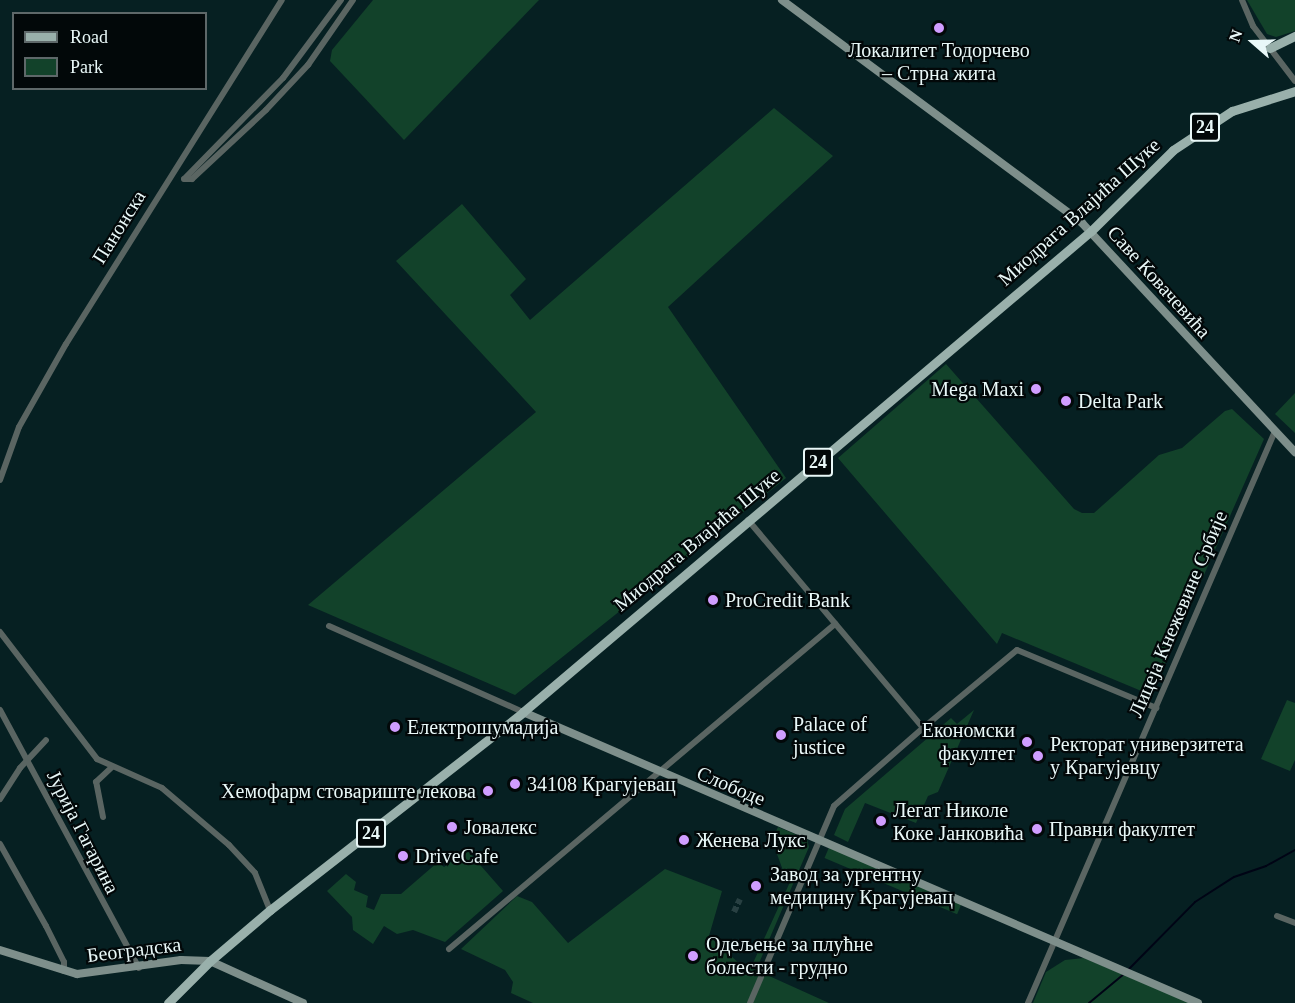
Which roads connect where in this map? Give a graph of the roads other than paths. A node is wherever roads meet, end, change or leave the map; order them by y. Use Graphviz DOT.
graph roads {
  1 [pos="282,0"];
  2 [pos="341,0"];
  3 [pos="354,0"];
  4 [pos="782,0"];
  5 [pos="1242,0"];
  6 [pos="1295,36"];
  7 [pos="1270,48"];
  8 [pos="1295,81"];
  9 [pos="1295,90"];
  10 [pos="1091,231"];
  11 [pos="1275,431"];
  12 [pos="1295,452"];
  13 [pos="0,480"];
  14 [pos="748,520"];
  15 [pos="835,624"];
  16 [pos="329,626"];
  17 [pos="0,632"];
  18 [pos="1156,708"];
  19 [pos="0,710"];
  20 [pos="523,712"];
  21 [pos="923,728"];
  22 [pos="46,740"];
  23 [pos="29,762"];
  24 [pos="111,768"];
  25 [pos="659,773"];
  26 [pos="0,798"];
  27 [pos="104,817"];
  28 [pos="820,841"];
  29 [pos="0,844"];
  30 [pos="270,910"];
  31 [pos="1277,916"];
  32 [pos="1295,923"];
  33 [pos="1056,942"];
  34 [pos="449,949"];
  35 [pos="0,950"];
  36 [pos="210,961"];
  37 [pos="139,968"];
  38 [pos="64,972"];
  39 [pos="168,1003"];
  40 [pos="303,1003"];
  41 [pos="750,1003"];
  42 [pos="1028,1003"];
  43 [pos="1198,1003"];
  1 -- 13 [label="street, Панонска"];
  2 -- 3 [label="street"];
  4 -- 10 [label="street, Саве Ковачевића"];
  5 -- 7 [label="street"];
  6 -- 7 [label="main road"];
  7 -- 8 [label="street"];
  9 -- 10 [label="main road, Миодрага Влајића Шуке / 24"];
  10 -- 11 [label="street, Саве Ковачевића"];
  10 -- 14 [label="main road, Миодрага Влајића Шуке / 24"];
  11 -- 12 [label="street, Саве Ковачевића"];
  11 -- 18 [label="street, Лицеја Кнежевине Србије"];
  14 -- 15 [label="street"];
  14 -- 20 [label="main road, Миодрага Влајића Шуке / 24"];
  15 -- 21 [label="street"];
  15 -- 25 [label="street"];
  16 -- 20 [label="street, Слободе"];
  17 -- 24 [label="street"];
  18 -- 21 [label="street"];
  18 -- 33 [label="street, Лицеја Кнежевине Србије"];
  19 -- 23 [label="street, Јурија Гагарина"];
  20 -- 25 [label="street, Слободе"];
  20 -- 30 [label="main road, Миодрага Влајића Шуке / 24"];
  21 -- 28 [label="street"];
  22 -- 23 [label="street"];
  23 -- 26 [label="street"];
  23 -- 37 [label="street, Јурија Гагарина"];
  24 -- 27 [label="street"];
  24 -- 30 [label="street"];
  25 -- 28 [label="street, Слободе"];
  25 -- 34 [label="street"];
  28 -- 33 [label="street, Слободе"];
  28 -- 41 [label="street"];
  29 -- 38 [label="street"];
  30 -- 36 [label="main road, Миодрага Влајића Шуке / 24"];
  31 -- 32 [label="street"];
  33 -- 42 [label="street, Лицеја Кнежевине Србије"];
  33 -- 43 [label="street, Слободе"];
  35 -- 38 [label="street, Београдска"];
  36 -- 37 [label="street, Београдска"];
  36 -- 39 [label="main road, 24"];
  36 -- 40 [label="street, Београдска"];
  37 -- 38 [label="street, Београдска"];
}
